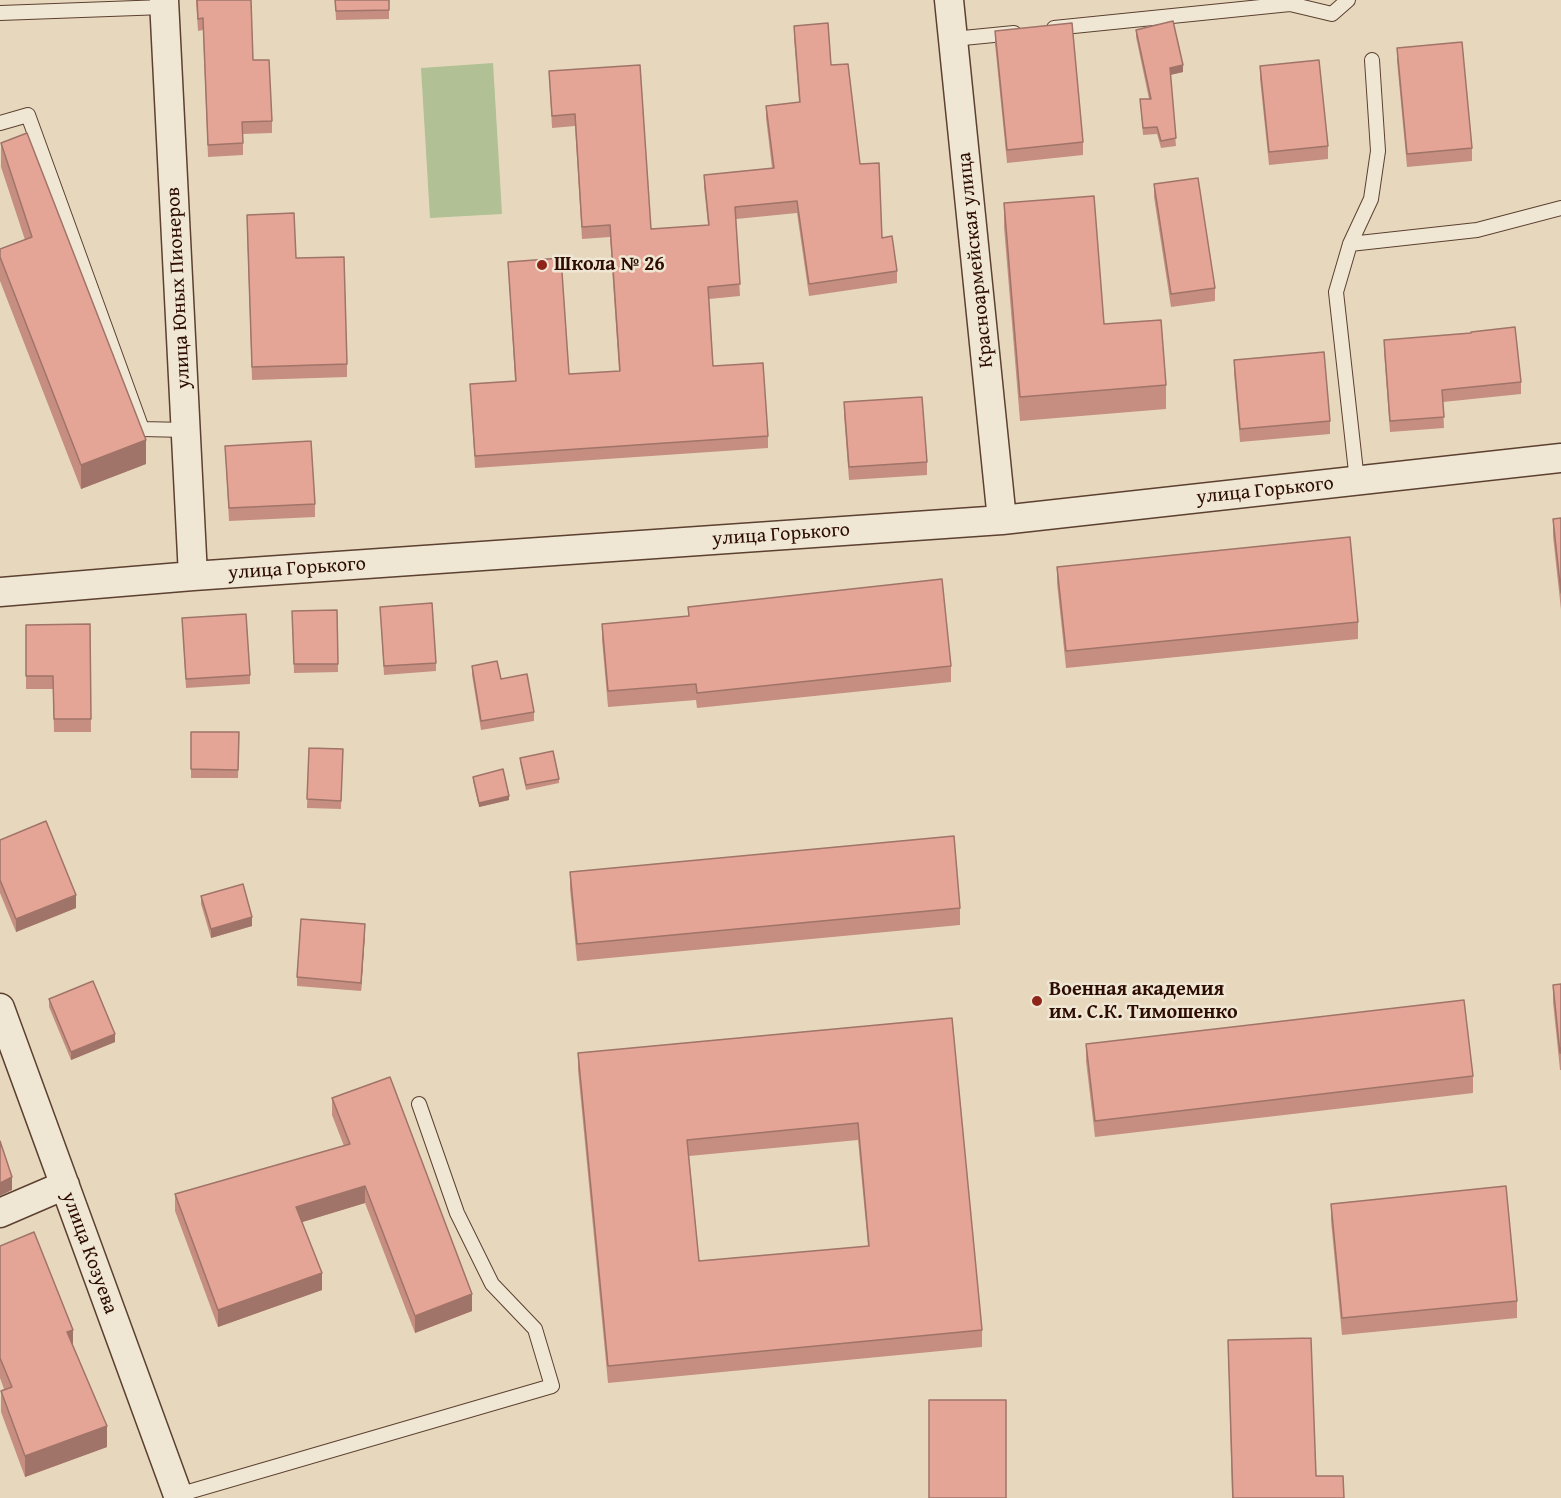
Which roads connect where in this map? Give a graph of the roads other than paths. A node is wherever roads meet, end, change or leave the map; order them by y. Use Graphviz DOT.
graph roads {
  1 [pos="949,0"];
  2 [pos="1348,0"];
  3 [pos="164,3"];
  4 [pos="0,13"];
  5 [pos="953,39"];
  6 [pos="1372,60"];
  7 [pos="0,123"];
  8 [pos="1561,208"];
  9 [pos="1350,244"];
  10 [pos="186,430"];
  11 [pos="1561,458"];
  12 [pos="1357,481"];
  13 [pos="1002,520"];
  14 [pos="194,576"];
  15 [pos="0,592"];
  16 [pos="0,1008"];
  17 [pos="419,1104"];
  18 [pos="65,1185"];
  19 [pos="0,1213"];
  20 [pos="178,1497"];
  1 -- 5 [label="street, Красноармейская улица"];
  2 -- 5 [label="lane"];
  3 -- 4 [label="lane"];
  3 -- 10 [label="street, улица Юных Пионеров"];
  5 -- 13 [label="street, Красноармейская улица"];
  6 -- 9 [label="lane"];
  7 -- 10 [label="lane"];
  8 -- 9 [label="lane"];
  9 -- 12 [label="lane"];
  10 -- 14 [label="street, улица Юных Пионеров"];
  11 -- 12 [label="street, улица Горького"];
  12 -- 13 [label="street, улица Горького"];
  13 -- 14 [label="street, улица Горького"];
  14 -- 15 [label="street, улица Горького"];
  16 -- 18 [label="street, улица Козуева"];
  17 -- 20 [label="lane"];
  18 -- 19 [label="street"];
  18 -- 20 [label="street, улица Козуева"];
}
